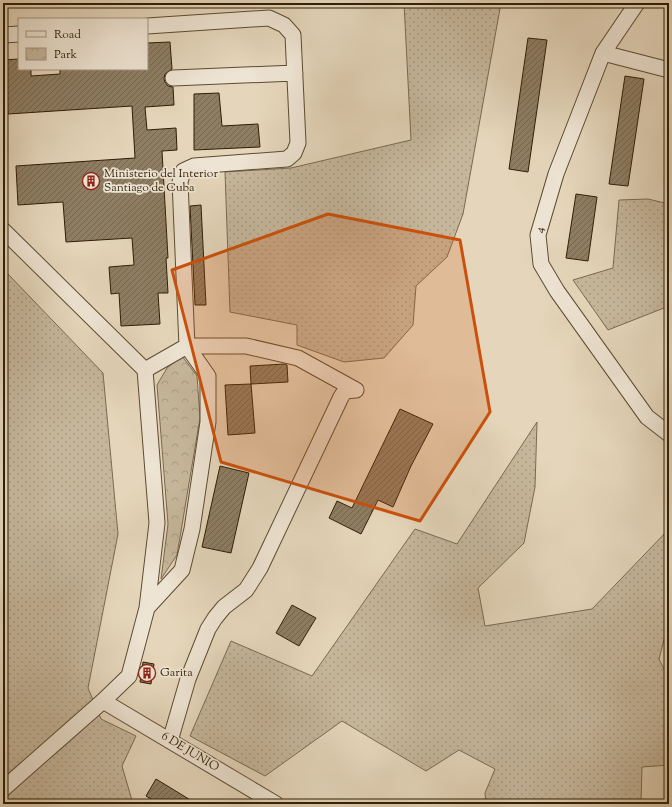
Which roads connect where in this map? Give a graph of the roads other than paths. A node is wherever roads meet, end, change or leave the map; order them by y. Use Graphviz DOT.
graph roads {
  1 [pos="636,3"];
  2 [pos="148,26"];
  3 [pos="18,34"];
  4 [pos="3,35"];
  5 [pos="603,53"];
  6 [pos="669,70"];
  7 [pos="295,73"];
  8 [pos="173,78"];
  9 [pos="3,230"];
  10 [pos="187,346"];
  11 [pos="145,370"];
  12 [pos="669,434"];
  13 [pos="147,608"];
  14 [pos="103,701"];
  15 [pos="170,741"];
  16 [pos="3,789"];
  17 [pos="276,804"];
  1 -- 5 [label="street, 4"];
  2 -- 7 [label="street"];
  3 -- 4 [label="street"];
  5 -- 6 [label="street"];
  5 -- 12 [label="street, 4"];
  7 -- 8 [label="street"];
  7 -- 10 [label="street"];
  9 -- 11 [label="street"];
  10 -- 11 [label="street"];
  10 -- 13 [label="street"];
  10 -- 15 [label="street"];
  11 -- 13 [label="street"];
  13 -- 14 [label="street"];
  14 -- 15 [label="street, 6 DE JUNIO"];
  14 -- 16 [label="street"];
  15 -- 17 [label="street, 6 DE JUNIO"];
}
